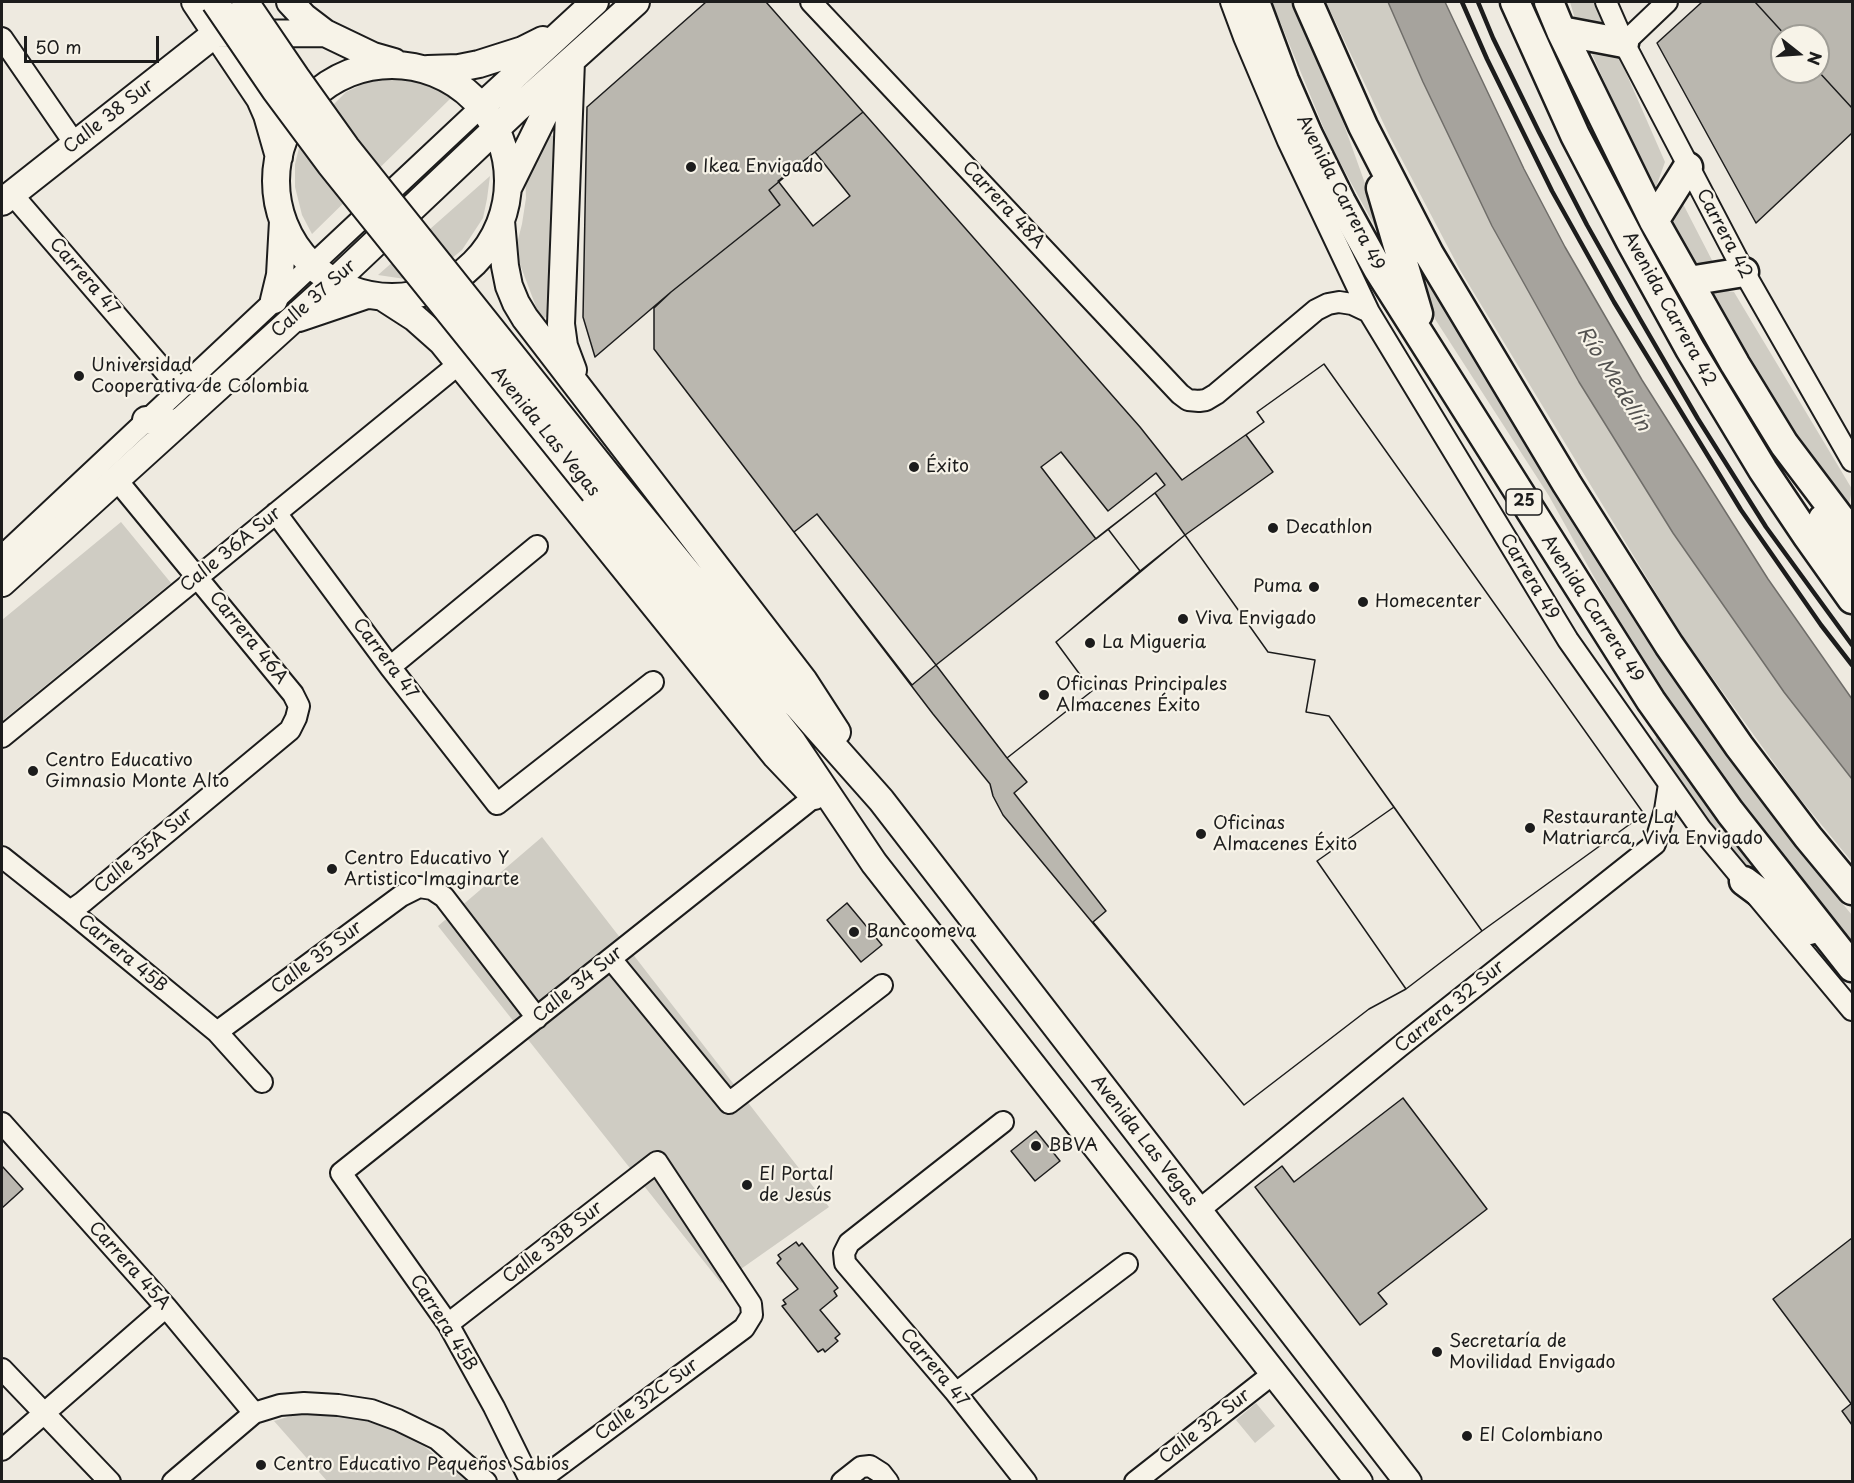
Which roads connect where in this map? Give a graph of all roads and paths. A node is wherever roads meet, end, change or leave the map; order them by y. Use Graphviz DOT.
graph roads {
  1 [pos="195,2"];
  2 [pos="215,2"];
  3 [pos="245,2"];
  4 [pos="290,2"];
  5 [pos="595,2"];
  6 [pos="636,2"];
  7 [pos="811,2"];
  8 [pos="1232,2"];
  9 [pos="1255,2"];
  10 [pos="1308,2"];
  11 [pos="1515,2"];
  12 [pos="1606,2"];
  13 [pos="1667,2"];
  14 [pos="1552,10"];
  15 [pos="565,30"];
  16 [pos="325,33"];
  17 [pos="216,34"];
  18 [pos="2,38"];
  19 [pos="1624,43"];
  20 [pos="571,61"];
  21 [pos="414,67"];
  22 [pos="482,106"];
  23 [pos="1363,126"];
  24 [pos="496,129"];
  25 [pos="75,144"];
  26 [pos="279,157"];
  27 [pos="1688,166"];
  28 [pos="509,186"];
  29 [pos="7,198"];
  30 [pos="283,221"];
  31 [pos="501,221"];
  32 [pos="1654,221"];
  33 [pos="311,265"];
  34 [pos="1744,272"];
  35 [pos="1689,281"];
  36 [pos="334,282"];
  37 [pos="376,297"];
  38 [pos="274,300"];
  39 [pos="1369,312"];
  40 [pos="291,321"];
  41 [pos="1428,348"];
  42 [pos="460,363"];
  43 [pos="179,388"];
  44 [pos="582,392"];
  45 [pos="600,416"];
  46 [pos="146,420"];
  47 [pos="177,423"];
  48 [pos="1784,444"];
  49 [pos="1852,461"];
  50 [pos="540,462"];
  51 [pos="116,479"];
  52 [pos="602,486"];
  53 [pos="276,513"];
  54 [pos="1852,533"];
  55 [pos="537,546"];
  56 [pos="1852,565"];
  57 [pos="2,574"];
  58 [pos="198,576"];
  59 [pos="1852,599"];
  60 [pos="390,667"];
  61 [pos="653,682"];
  62 [pos="297,718"];
  63 [pos="2,737"];
  64 [pos="1669,784"];
  65 [pos="814,797"];
  66 [pos="881,800"];
  67 [pos="2,857"];
  68 [pos="874,863"];
  69 [pos="1744,881"];
  70 [pos="1852,890"];
  71 [pos="70,911"];
  72 [pos="611,958"];
  73 [pos="1846,960"];
  74 [pos="882,985"];
  75 [pos="1852,1010"];
  76 [pos="537,1018"];
  77 [pos="217,1032"];
  78 [pos="262,1082"];
  79 [pos="1003,1122"];
  80 [pos="2,1123"];
  81 [pos="657,1162"];
  82 [pos="341,1173"];
  83 [pos="1198,1211"];
  84 [pos="1127,1264"];
  85 [pos="166,1307"];
  86 [pos="448,1324"];
  87 [pos="2,1369"];
  88 [pos="1274,1373"];
  89 [pos="956,1393"];
  90 [pos="43,1412"];
  91 [pos="254,1413"];
  92 [pos="2,1450"];
  93 [pos="110,1482"];
  94 [pos="173,1482"];
  95 [pos="486,1482"];
  96 [pos="531,1482"];
  97 [pos="537,1482"];
  98 [pos="842,1482"];
  99 [pos="888,1482"];
  100 [pos="1026,1482"];
  101 [pos="1136,1482"];
  102 [pos="1359,1482"];
  103 [pos="1408,1482"];
  1 -- 17 [label="main road"];
  2 -- 52 [label="main road, Avenida Las Vegas, bridge"];
  3 -- 52 [label="main road, Avenida Las Vegas, bridge"];
  4 -- 16 [label="main road"];
  5 -- 15 [label="main road, Calle 37 Sur"];
  6 -- 20 [label="main road, Calle 37 Sur"];
  7 -- 39 [label="street, Carrera 48A"];
  8 -- 39 [label="street, Carrera 49"];
  9 -- 41 [label="highway, Avenida Carrera 49 / 25"];
  10 -- 23 [label="highway, 25"];
  11 -- 59 [label="highway, Avenida Carrera 42"];
  12 -- 19 [label="street, Carrera 42"];
  13 -- 19 [label="street"];
  14 -- 19 [label="highway"];
  14 -- 32 [label="highway, Avenida Carrera 42"];
  15 -- 21 [label="main road"];
  15 -- 22 [label="main road, Calle 37 Sur"];
  16 -- 17 [label="main road"];
  16 -- 21 [label="main road"];
  17 -- 25 [label="main road, Calle 38 Sur"];
  17 -- 26 [label="main road"];
  18 -- 25 [label="street"];
  19 -- 27 [label="street, Carrera 42"];
  20 -- 24 [label="main road, Calle 37 Sur"];
  20 -- 28 [label="main road"];
  20 -- 44 [label="main road"];
  21 -- 22 [label="main road"];
  21 -- 26 [label="main road"];
  22 -- 24 [label="main road"];
  22 -- 33 [label="street, Calle 37 Sur"];
  23 -- 41 [label="highway"];
  23 -- 70 [label="highway, 25"];
  24 -- 28 [label="main road"];
  24 -- 36 [label="main road, Calle 37 Sur"];
  25 -- 29 [label="main road, Calle 38 Sur"];
  26 -- 30 [label="main road"];
  27 -- 32 [label="highway"];
  27 -- 34 [label="street, Carrera 42"];
  28 -- 31 [label="main road"];
  29 -- 43 [label="street, Carrera 47"];
  30 -- 33 [label="main road"];
  30 -- 38 [label="main road"];
  31 -- 37 [label="main road"];
  31 -- 44 [label="main road, Avenida Las Vegas"];
  32 -- 35 [label="highway, Avenida Carrera 42"];
  33 -- 36 [label="main road"];
  33 -- 38 [label="street, Calle 37 Sur"];
  34 -- 35 [label="highway"];
  34 -- 49 [label="street, Carrera 42"];
  35 -- 48 [label="highway, Avenida Carrera 42"];
  36 -- 37 [label="main road"];
  36 -- 40 [label="main road, Calle 37 Sur"];
  37 -- 40 [label="main road"];
  37 -- 42 [label="main road, Avenida Las Vegas"];
  38 -- 43 [label="street, Calle 37 Sur"];
  39 -- 64 [label="street, Carrera 49"];
  40 -- 47 [label="main road, Calle 37 Sur"];
  41 -- 73 [label="highway, Avenida Carrera 49 / 25"];
  42 -- 50 [label="main road, Avenida Las Vegas"];
  42 -- 53 [label="street, Calle 36A Sur"];
  43 -- 46 [label="street, Calle 37 Sur"];
  44 -- 45 [label="main road, Avenida Las Vegas"];
  45 -- 50 [label="main road"];
  45 -- 66 [label="main road, Avenida Las Vegas"];
  46 -- 47 [label="main road"];
  46 -- 57 [label="street, Calle 37 Sur"];
  47 -- 51 [label="main road, Calle 37 Sur"];
  48 -- 54 [label="highway, Avenida Carrera 42"];
  48 -- 56 [label="highway"];
  50 -- 65 [label="main road, Avenida Las Vegas"];
  51 -- 57 [label="main road, Calle 37 Sur"];
  51 -- 58 [label="street, Carrera 46A"];
  52 -- 66 [label="main road, Avenida Las Vegas"];
  52 -- 68 [label="main road, Avenida Las Vegas"];
  53 -- 58 [label="street, Calle 36A Sur"];
  53 -- 60 [label="street, Carrera 47"];
  55 -- 60 [label="street"];
  58 -- 62 [label="street, Carrera 46A"];
  58 -- 63 [label="street, Calle 36A Sur"];
  60 -- 61 [label="street, Carrera 47"];
  62 -- 71 [label="street, Calle 35A Sur"];
  64 -- 69 [label="street, Carrera 49"];
  64 -- 83 [label="street, Carrera 32 Sur"];
  65 -- 68 [label="main road, Avenida Las Vegas"];
  65 -- 72 [label="street, Calle 34 Sur"];
  66 -- 83 [label="main road, Avenida Las Vegas"];
  67 -- 71 [label="street, Carrera 45B"];
  68 -- 88 [label="main road, Avenida Las Vegas"];
  69 -- 73 [label="highway"];
  69 -- 75 [label="street, Carrera 49"];
  71 -- 77 [label="street, Carrera 45B"];
  72 -- 74 [label="street"];
  72 -- 76 [label="street, Calle 34 Sur"];
  76 -- 77 [label="street, Calle 35 Sur"];
  76 -- 82 [label="street, Calle 34 Sur"];
  77 -- 78 [label="street, Carrera 45B"];
  79 -- 89 [label="street, Carrera 47"];
  80 -- 85 [label="street, Carrera 45A"];
  81 -- 86 [label="street, Calle 33B Sur"];
  81 -- 97 [label="street, Calle 32C Sur"];
  82 -- 86 [label="street, Carrera 45B"];
  83 -- 103 [label="main road, Avenida Las Vegas"];
  84 -- 89 [label="street"];
  85 -- 90 [label="street"];
  85 -- 91 [label="street, Carrera 45A"];
  86 -- 96 [label="street, Carrera 45B"];
  87 -- 90 [label="street"];
  88 -- 101 [label="street, Calle 32 Sur"];
  88 -- 102 [label="main road, Avenida Las Vegas"];
  89 -- 100 [label="street, Carrera 47"];
  90 -- 92 [label="street"];
  90 -- 93 [label="street"];
  91 -- 94 [label="street"];
  91 -- 95 [label="street"];
  98 -- 99 [label="street"];
}
